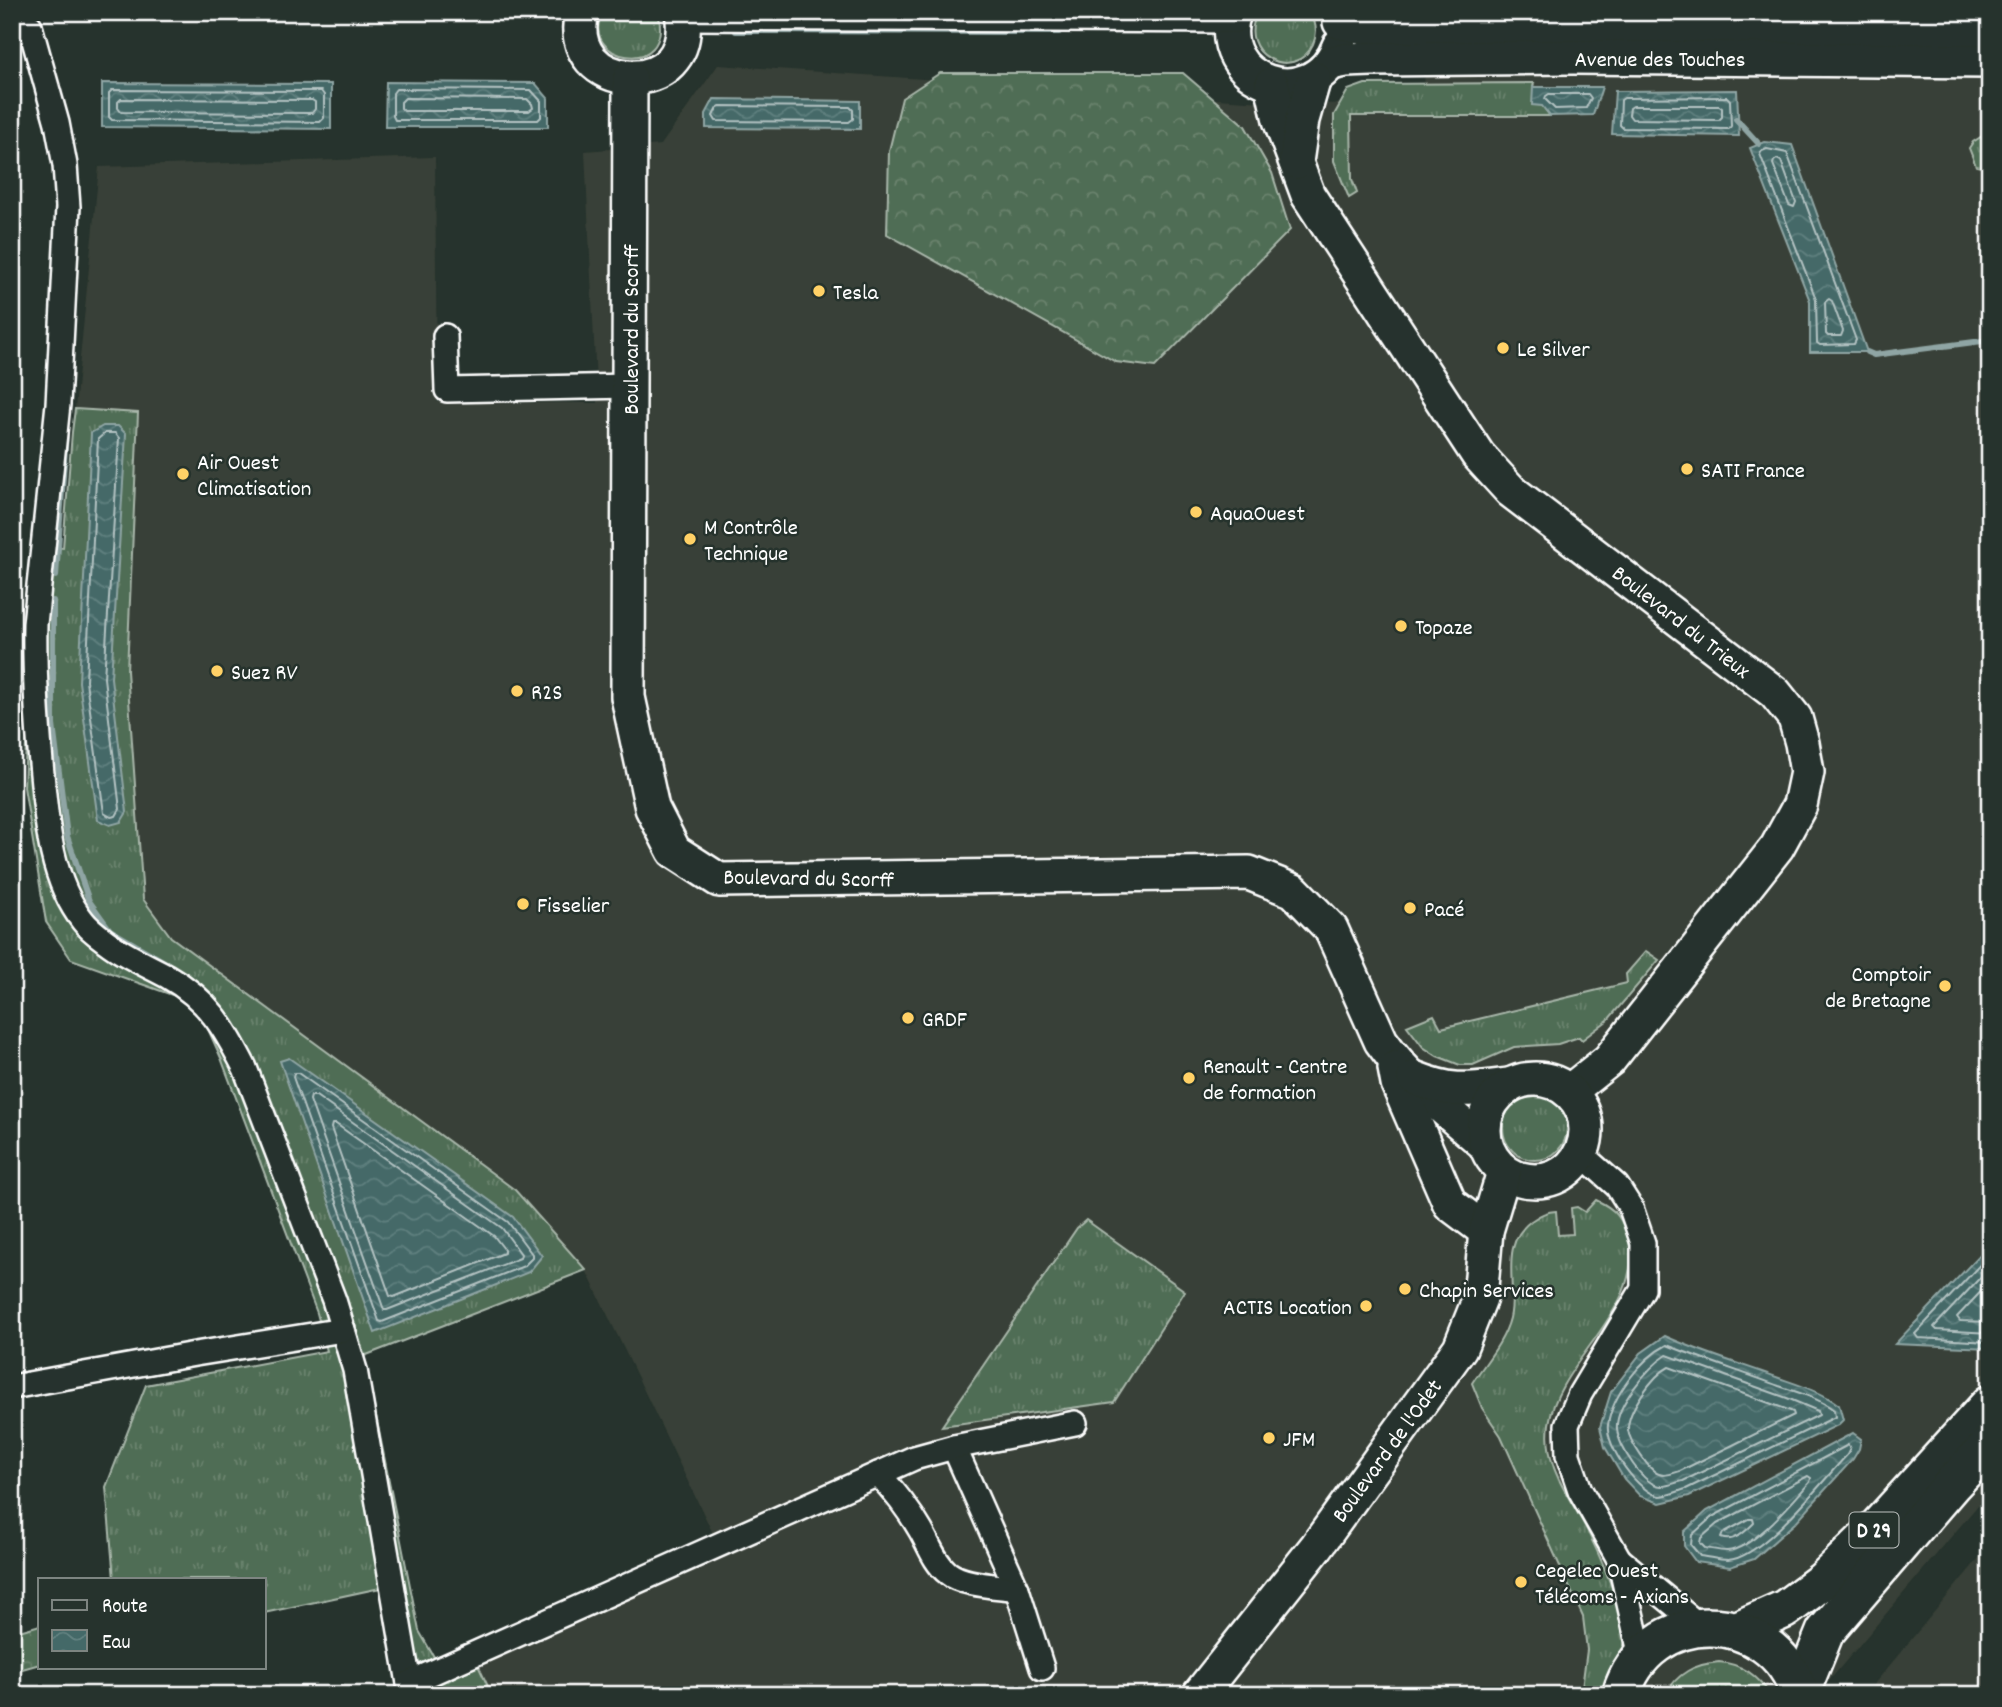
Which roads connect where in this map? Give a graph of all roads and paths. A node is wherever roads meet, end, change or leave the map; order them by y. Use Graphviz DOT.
graph roads {
  1 [pos="582,12"];
  2 [pos="683,13"];
  3 [pos="1233,14"];
  4 [pos="1339,17"];
  5 [pos="30,26"];
  6 [pos="1990,32"];
  7 [pos="1990,61"];
  8 [pos="1322,71"];
  9 [pos="630,78"];
  10 [pos="1272,85"];
  11 [pos="1295,165"];
  12 [pos="444,336"];
  13 [pos="630,386"];
  14 [pos="1403,1068"];
  15 [pos="1509,1085"];
  16 [pos="1570,1091"];
  17 [pos="1484,1143"];
  18 [pos="1581,1154"];
  19 [pos="1504,1172"];
  20 [pos="1486,1231"];
  21 [pos="343,1330"];
  22 [pos="12,1387"];
  23 [pos="1990,1404"];
  24 [pos="1076,1423"];
  25 [pos="1990,1444"];
  26 [pos="954,1447"];
  27 [pos="878,1474"];
  28 [pos="1619,1559"];
  29 [pos="1017,1589"];
  30 [pos="1701,1627"];
  31 [pos="1738,1630"];
  32 [pos="1641,1657"];
  33 [pos="1042,1668"];
  34 [pos="410,1689"];
  35 [pos="1800,1694"];
  36 [pos="1199,1695"];
  37 [pos="1621,1695"];
  1 -- 9 [label="street"];
  2 -- 3 [label="street"];
  2 -- 9 [label="street"];
  3 -- 10 [label="street"];
  4 -- 6 [label="street, Avenue des Touches"];
  4 -- 8 [label="street"];
  5 -- 21 [label="street"];
  7 -- 8 [label="street, Avenue des Touches"];
  8 -- 10 [label="street, Avenue des Touches"];
  8 -- 11 [label="street"];
  9 -- 13 [label="street, Boulevard du Scorff"];
  10 -- 11 [label="street, Boulevard du Trieux"];
  11 -- 16 [label="street, Boulevard du Trieux"];
  12 -- 13 [label="street"];
  13 -- 14 [label="street, Boulevard du Scorff"];
  14 -- 15 [label="street"];
  14 -- 17 [label="street, Boulevard du Scorff"];
  14 -- 20 [label="street"];
  15 -- 16 [label="street"];
  15 -- 17 [label="street"];
  16 -- 18 [label="street"];
  17 -- 19 [label="street"];
  18 -- 19 [label="street"];
  18 -- 28 [label="street"];
  19 -- 20 [label="street, Boulevard de l'Odet"];
  20 -- 36 [label="street, Boulevard de l'Odet"];
  21 -- 22 [label="street"];
  21 -- 34 [label="street"];
  23 -- 31 [label="main road, D 29"];
  24 -- 26 [label="street"];
  25 -- 35 [label="main road, D 29"];
  26 -- 27 [label="street"];
  26 -- 29 [label="street"];
  27 -- 29 [label="street"];
  27 -- 34 [label="street"];
  28 -- 30 [label="street"];
  28 -- 32 [label="street"];
  29 -- 33 [label="street"];
  30 -- 31 [label="main road"];
  30 -- 32 [label="main road"];
  31 -- 35 [label="main road"];
  32 -- 37 [label="main road"];
}
